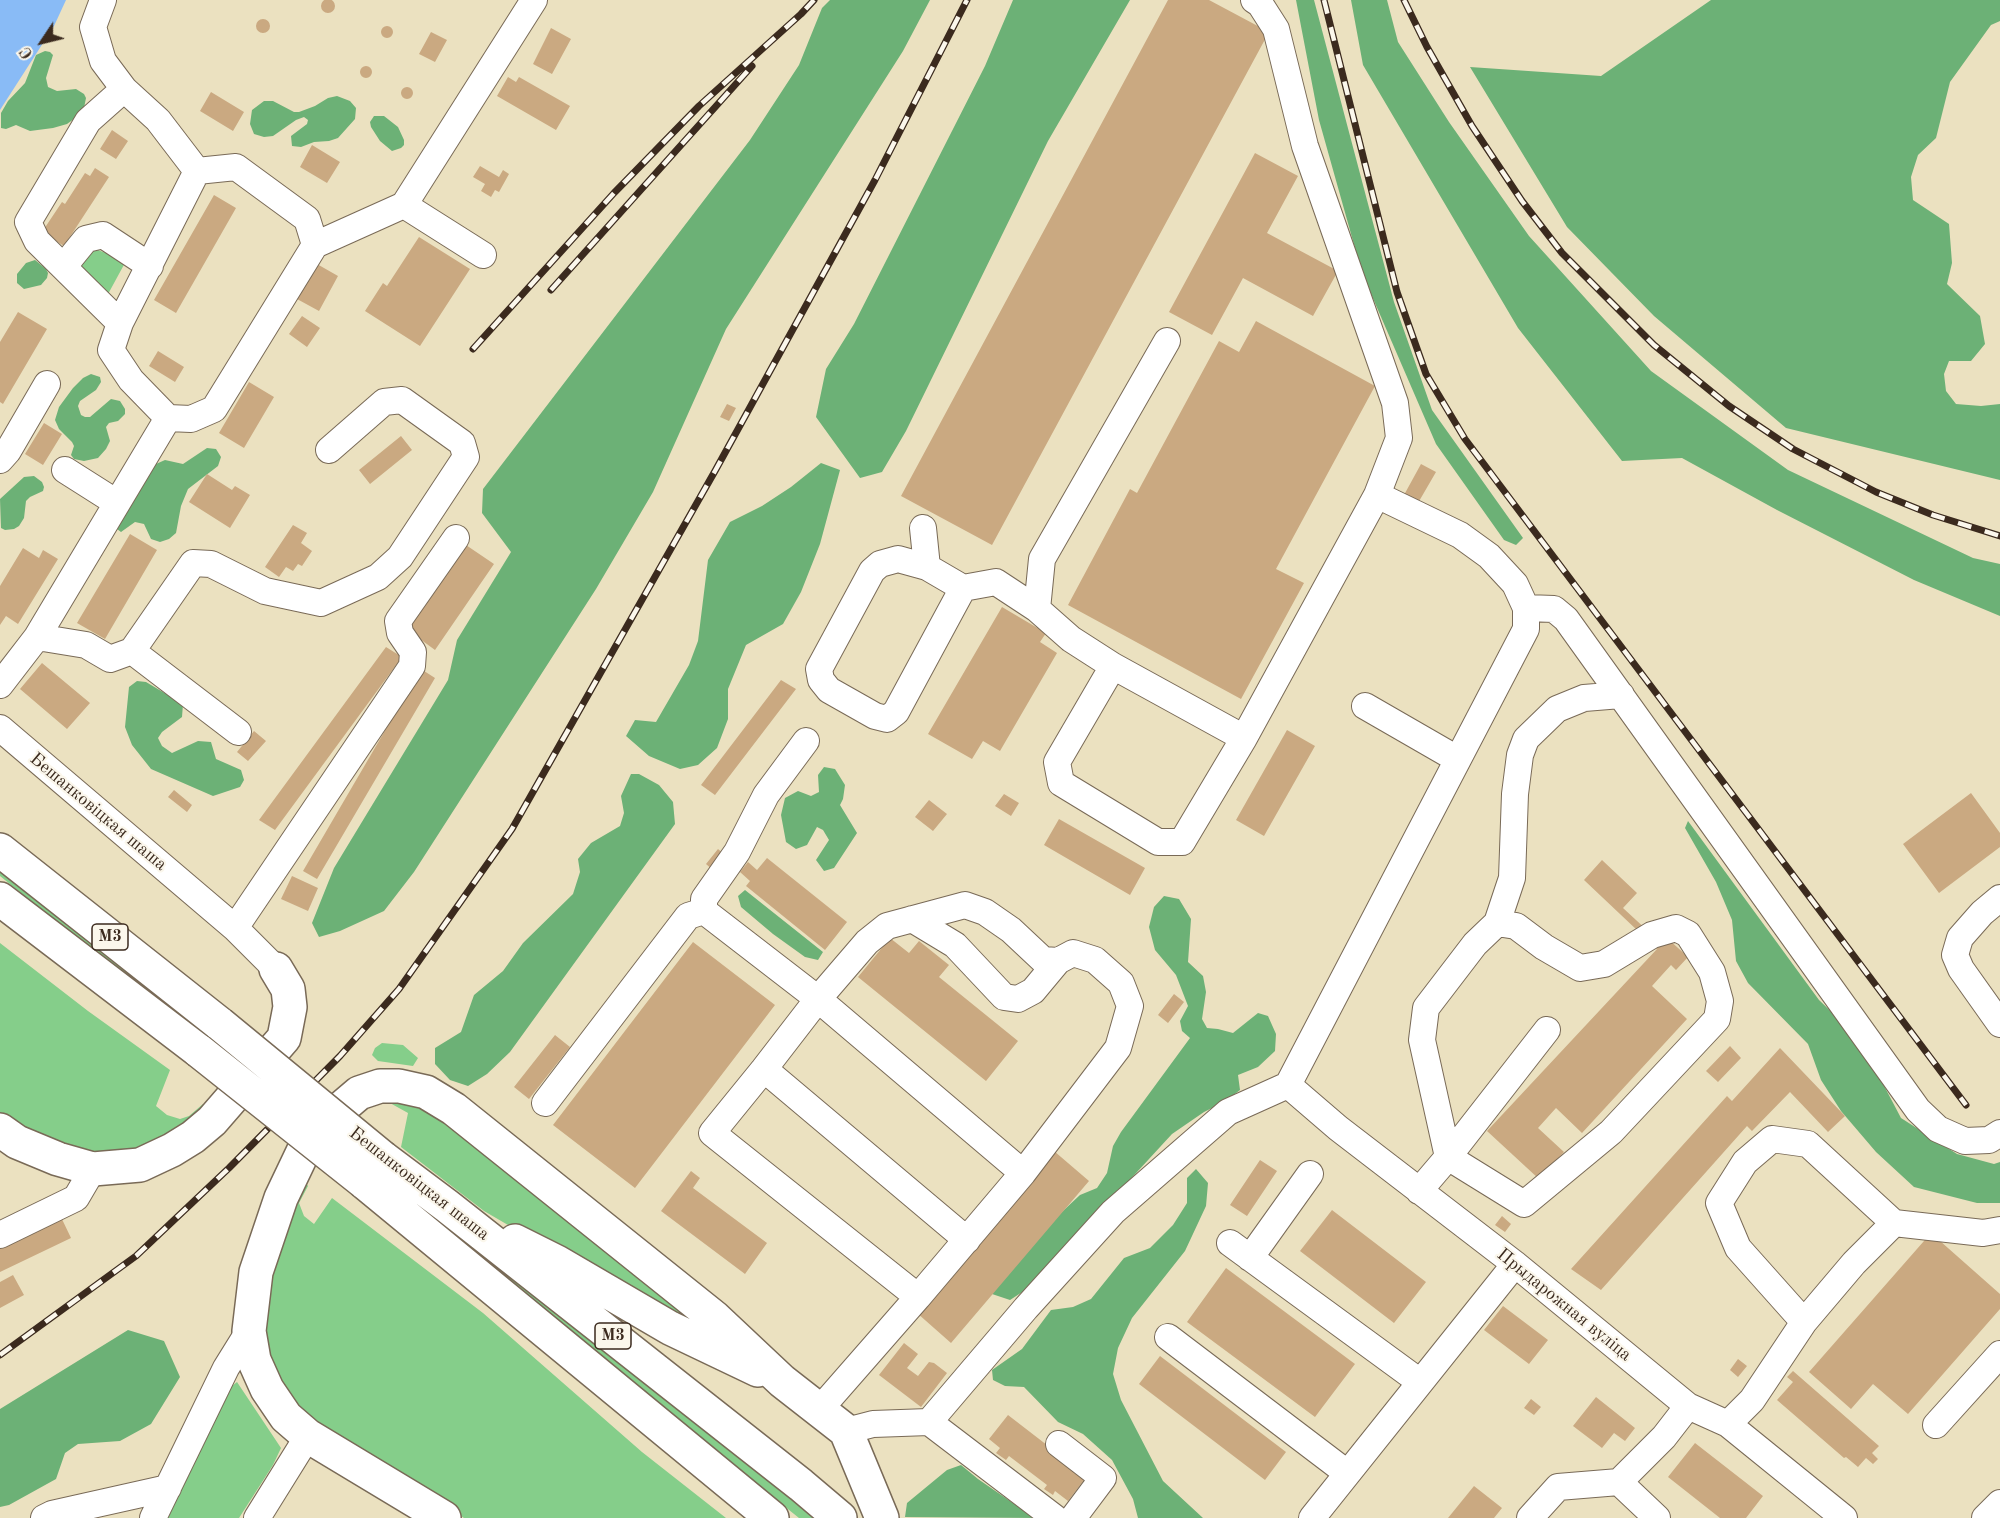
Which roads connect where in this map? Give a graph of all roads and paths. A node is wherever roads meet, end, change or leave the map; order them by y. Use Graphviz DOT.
graph roads {
  1 [pos="103,0"];
  2 [pos="534,0"];
  3 [pos="1254,0"];
  4 [pos="124,89"];
  5 [pos="197,171"];
  6 [pos="404,205"];
  7 [pos="315,245"];
  8 [pos="483,255"];
  9 [pos="64,266"];
  10 [pos="150,267"];
  11 [pos="120,323"];
  12 [pos="1167,341"];
  13 [pos="47,384"];
  14 [pos="168,418"];
  15 [pos="328,450"];
  16 [pos="0,460"];
  17 [pos="65,470"];
  18 [pos="1377,495"];
  19 [pos="117,503"];
  20 [pos="923,528"];
  21 [pos="456,538"];
  22 [pos="927,567"];
  23 [pos="963,588"];
  24 [pos="1526,608"];
  25 [pos="1038,609"];
  26 [pos="37,637"];
  27 [pos="132,651"];
  28 [pos="1113,666"];
  29 [pos="0,685"];
  30 [pos="1621,695"];
  31 [pos="1365,706"];
  32 [pos="0,728"];
  33 [pos="238,732"];
  34 [pos="1244,738"];
  35 [pos="806,741"];
  36 [pos="1457,759"];
  37 [pos="0,850"];
  38 [pos="2000,898"];
  39 [pos="0,899"];
  40 [pos="704,911"];
  41 [pos="912,919"];
  42 [pos="1497,923"];
  43 [pos="235,928"];
  44 [pos="1058,962"];
  45 [pos="276,969"];
  46 [pos="818,999"];
  47 [pos="2000,1024"];
  48 [pos="1547,1030"];
  49 [pos="764,1069"];
  50 [pos="1288,1085"];
  51 [pos="545,1103"];
  52 [pos="0,1130"];
  53 [pos="2000,1133"];
  54 [pos="1448,1156"];
  55 [pos="93,1169"];
  56 [pos="373,1170"];
  57 [pos="1023,1173"];
  58 [pos="1310,1174"];
  59 [pos="1419,1191"];
  60 [pos="447,1206"];
  61 [pos="1894,1223"];
  62 [pos="2000,1230"];
  63 [pos="0,1235"];
  64 [pos="967,1240"];
  65 [pos="1515,1264"];
  66 [pos="918,1297"];
  67 [pos="1804,1322"];
  68 [pos="249,1331"];
  69 [pos="707,1331"];
  70 [pos="1168,1338"];
  71 [pos="2000,1354"];
  72 [pos="1420,1382"];
  73 [pos="1688,1406"];
  74 [pos="820,1409"];
  75 [pos="929,1422"];
  76 [pos="1728,1424"];
  77 [pos="1936,1425"];
  78 [pos="846,1431"];
  79 [pos="308,1436"];
  80 [pos="1059,1444"];
  81 [pos="1347,1473"];
  82 [pos="1619,1482"];
  83 [pos="168,1488"];
  84 [pos="2000,1503"];
  85 [pos="764,1513"];
  86 [pos="1060,1517"];
  87 [pos="44,1518"];
  88 [pos="153,1518"];
  89 [pos="257,1518"];
  90 [pos="444,1518"];
  91 [pos="840,1518"];
  92 [pos="882,1518"];
  93 [pos="1312,1518"];
  94 [pos="1530,1518"];
  95 [pos="1657,1518"];
  96 [pos="1844,1518"];
  97 [pos="1985,1518"];
  1 -- 4 [label="street"];
  2 -- 6 [label="street"];
  3 -- 18 [label="street"];
  4 -- 5 [label="street"];
  4 -- 9 [label="street"];
  5 -- 7 [label="street"];
  5 -- 10 [label="street"];
  6 -- 7 [label="street"];
  6 -- 8 [label="street"];
  7 -- 14 [label="street"];
  9 -- 10 [label="street"];
  9 -- 11 [label="street"];
  10 -- 11 [label="street"];
  11 -- 14 [label="street"];
  12 -- 25 [label="street"];
  13 -- 16 [label="street"];
  14 -- 19 [label="street"];
  15 -- 27 [label="street"];
  17 -- 19 [label="street"];
  18 -- 24 [label="street"];
  18 -- 34 [label="street"];
  19 -- 26 [label="street"];
  20 -- 22 [label="street"];
  21 -- 43 [label="street"];
  22 -- 23 [label="street"];
  22 -- 23 [label="street"];
  23 -- 25 [label="street"];
  24 -- 30 [label="street"];
  24 -- 36 [label="street"];
  25 -- 28 [label="street"];
  26 -- 27 [label="street"];
  26 -- 29 [label="street"];
  27 -- 33 [label="street"];
  28 -- 34 [label="street"];
  28 -- 34 [label="street"];
  30 -- 42 [label="street"];
  30 -- 53 [label="street"];
  31 -- 36 [label="street"];
  32 -- 43 [label="street, Бешанковіцкая шаша"];
  35 -- 40 [label="street"];
  36 -- 50 [label="street"];
  37 -- 56 [label="main road, Бешанковіцкая шаша / М3, bridge"];
  38 -- 47 [label="street"];
  39 -- 56 [label="main road, Бешанковіцкая шаша / М3, bridge"];
  40 -- 46 [label="street"];
  40 -- 51 [label="street"];
  41 -- 44 [label="street"];
  41 -- 44 [label="street"];
  41 -- 46 [label="street"];
  42 -- 54 [label="street"];
  42 -- 54 [label="street"];
  43 -- 45 [label="street, Бешанковіцкая шаша"];
  44 -- 57 [label="street"];
  45 -- 55 [label="main road"];
  46 -- 49 [label="street"];
  46 -- 57 [label="street"];
  48 -- 54 [label="street"];
  49 -- 64 [label="street"];
  49 -- 66 [label="street"];
  50 -- 59 [label="street, Прыдарожная вуліца"];
  50 -- 75 [label="street"];
  52 -- 55 [label="main road"];
  54 -- 59 [label="street"];
  55 -- 63 [label="street"];
  56 -- 60 [label="main road, Бешанковіцкая шаша / М3"];
  56 -- 85 [label="main road, Бешанковіцкая шаша / М3"];
  57 -- 64 [label="street"];
  58 -- 72 [label="street"];
  59 -- 65 [label="street, Прыдарожная вуліца"];
  60 -- 69 [label="main road"];
  60 -- 91 [label="main road, Бешанковіцкая шаша / М3"];
  61 -- 62 [label="street"];
  61 -- 67 [label="street"];
  61 -- 67 [label="street"];
  64 -- 66 [label="street"];
  65 -- 72 [label="street"];
  65 -- 73 [label="street, Прыдарожная вуліца"];
  66 -- 74 [label="street"];
  67 -- 76 [label="street"];
  68 -- 69 [label="main road"];
  68 -- 79 [label="main road"];
  68 -- 83 [label="street"];
  69 -- 74 [label="main road"];
  70 -- 81 [label="street"];
  71 -- 77 [label="street"];
  72 -- 81 [label="street"];
  73 -- 76 [label="street, Прыдарожная вуліца"];
  73 -- 82 [label="street"];
  74 -- 78 [label="main road"];
  75 -- 78 [label="street"];
  75 -- 86 [label="street"];
  76 -- 96 [label="street, Прыдарожная вуліца"];
  78 -- 92 [label="main road"];
  79 -- 89 [label="street"];
  79 -- 90 [label="main road"];
  80 -- 86 [label="street"];
  81 -- 93 [label="street"];
  82 -- 94 [label="street"];
  82 -- 95 [label="street"];
  83 -- 87 [label="street"];
  83 -- 88 [label="street"];
  84 -- 97 [label="street"];
}
